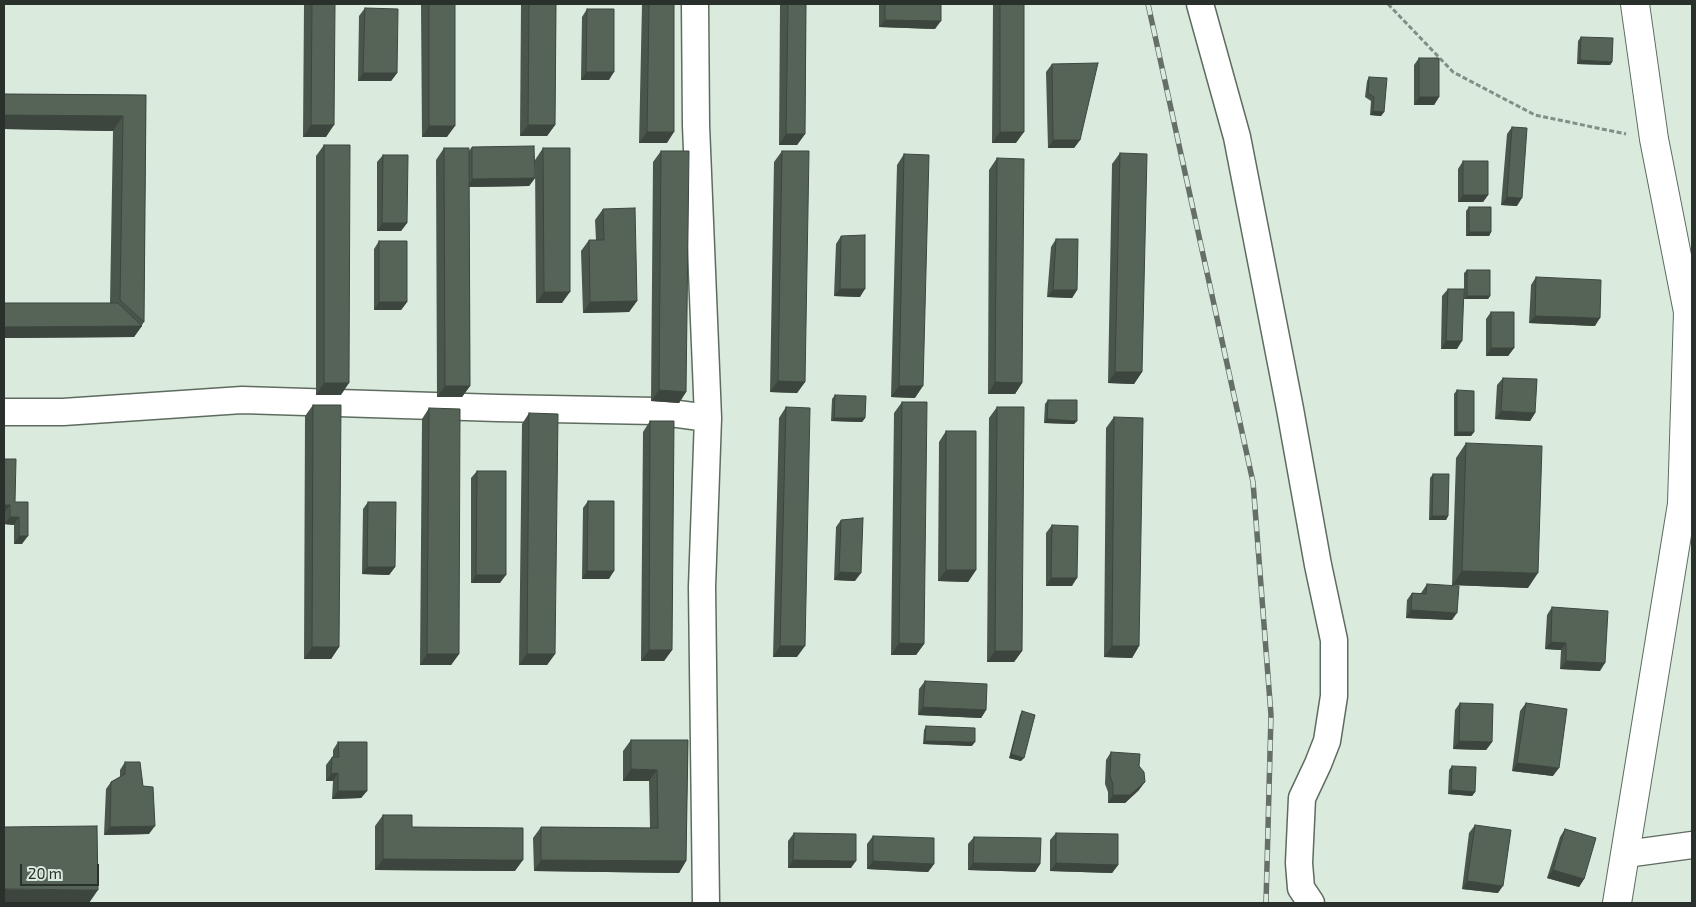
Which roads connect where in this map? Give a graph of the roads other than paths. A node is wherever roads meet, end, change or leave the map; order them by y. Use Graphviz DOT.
graph roads {
  1 [pos="695,4"];
  2 [pos="1200,4"];
  3 [pos="1635,4"];
  4 [pos="4,412"];
  5 [pos="708,418"];
  6 [pos="1692,845"];
  7 [pos="1626,854"];
  8 [pos="706,903"];
  9 [pos="1311,903"];
  10 [pos="1617,903"];
  1 -- 5 [label="street"];
  2 -- 9 [label="street"];
  3 -- 7 [label="highway"];
  4 -- 5 [label="street"];
  5 -- 8 [label="street"];
  6 -- 7 [label="street"];
  7 -- 10 [label="highway"];
}
